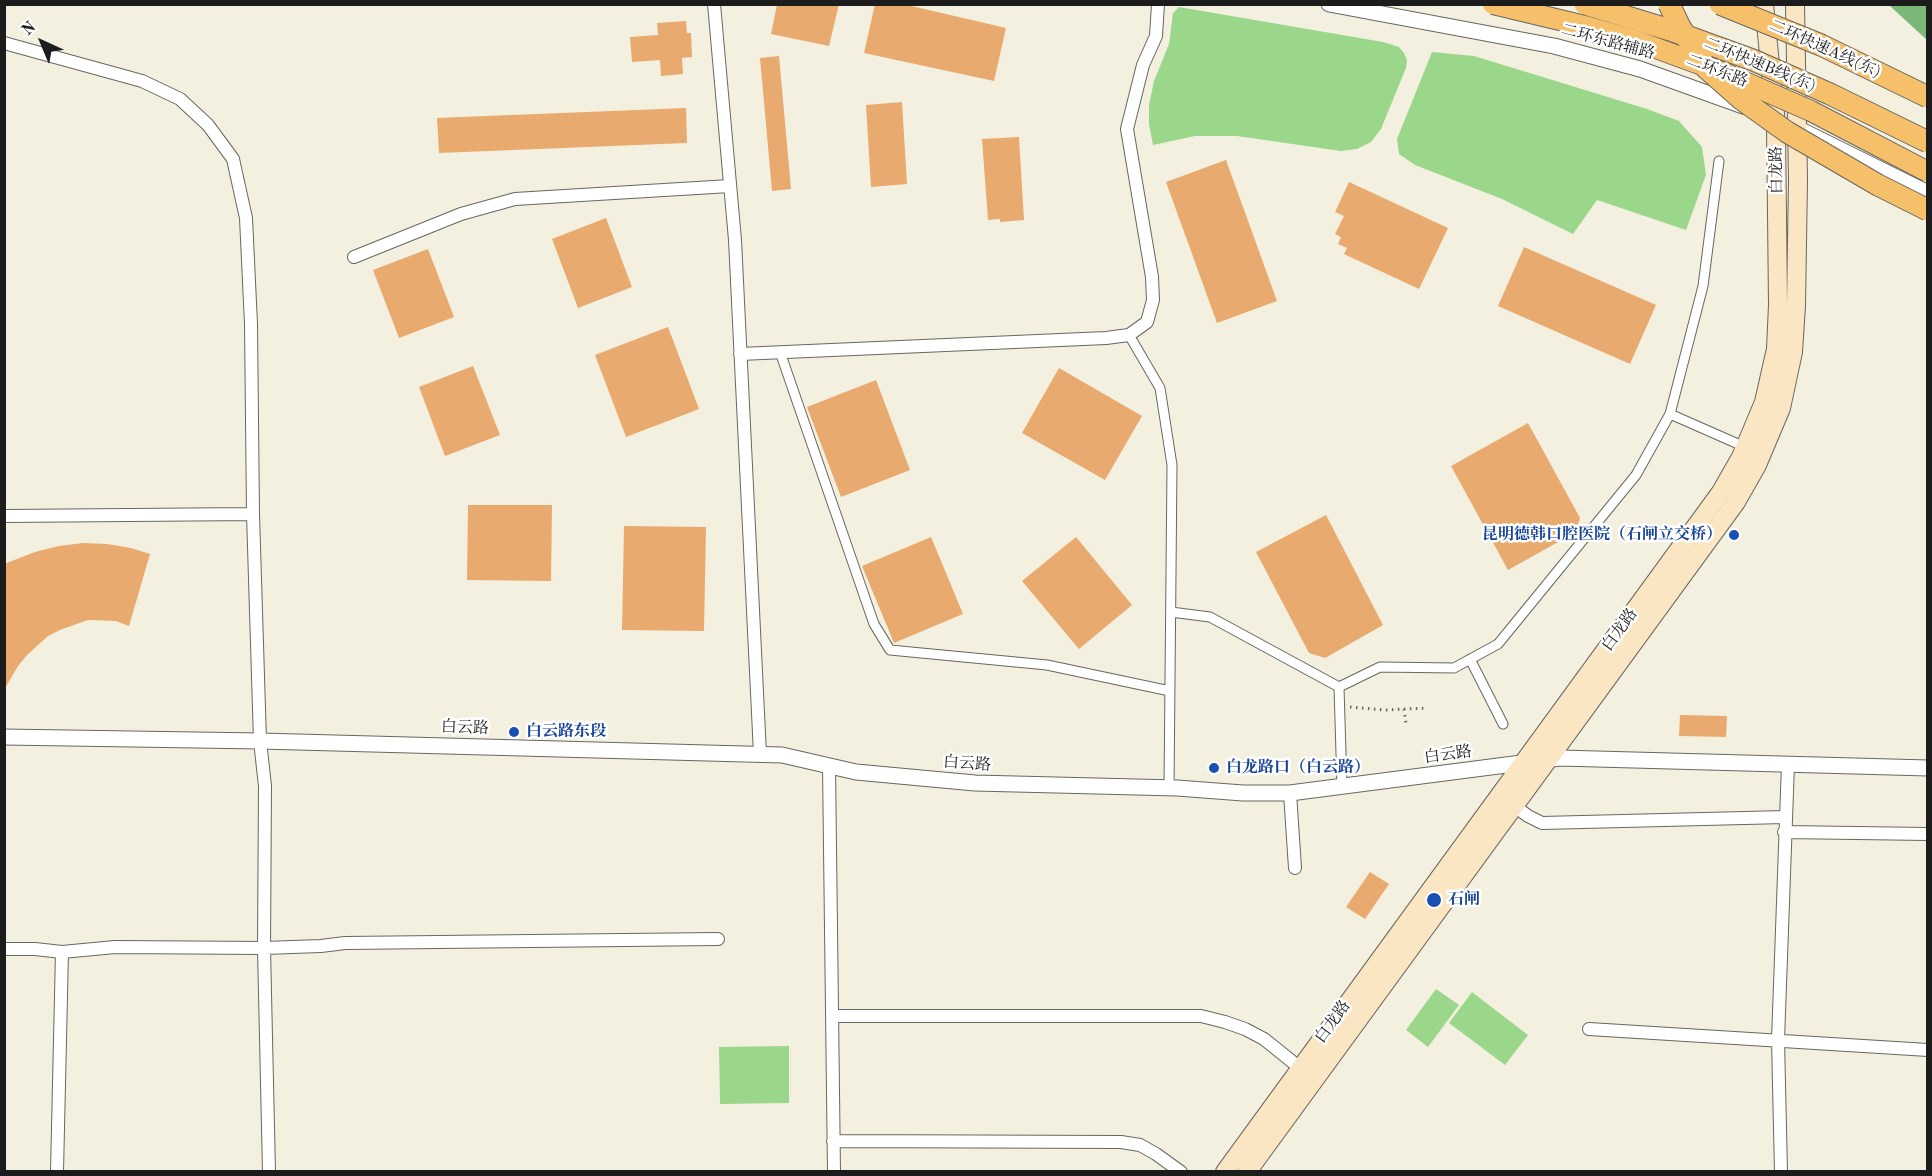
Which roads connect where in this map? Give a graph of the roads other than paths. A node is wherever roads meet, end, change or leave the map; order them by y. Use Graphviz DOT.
graph roads {
  1 [pos="714,4"];
  2 [pos="1158,4"];
  3 [pos="1329,4"];
  4 [pos="1493,4"];
  5 [pos="1587,4"];
  6 [pos="1669,4"];
  7 [pos="1720,4"];
  8 [pos="1795,4"];
  9 [pos="1763,15"];
  10 [pos="1796,34"];
  11 [pos="4,43"];
  12 [pos="1928,97"];
  13 [pos="1775,119"];
  14 [pos="1798,129"];
  15 [pos="1928,142"];
  16 [pos="1928,147"];
  17 [pos="1719,161"];
  18 [pos="1928,172"];
  19 [pos="730,186"];
  20 [pos="1928,193"];
  21 [pos="1928,210"];
  22 [pos="354,256"];
  23 [pos="1129,335"];
  24 [pos="780,352"];
  25 [pos="740,354"];
  26 [pos="1670,414"];
  27 [pos="1745,447"];
  28 [pos="253,514"];
  29 [pos="4,516"];
  30 [pos="1171,612"];
  31 [pos="1470,659"];
  32 [pos="1340,687"];
  33 [pos="1170,691"];
  34 [pos="1503,724"];
  35 [pos="4,737"];
  36 [pos="260,741"];
  37 [pos="760,754"];
  38 [pos="1546,760"];
  39 [pos="1523,762"];
  40 [pos="1788,764"];
  41 [pos="829,766"];
  42 [pos="1928,768"];
  43 [pos="1342,787"];
  44 [pos="1169,788"];
  45 [pos="1290,793"];
  46 [pos="1513,805"];
  47 [pos="1785,817"];
  48 [pos="1784,831"];
  49 [pos="1928,834"];
  50 [pos="1295,868"];
  51 [pos="718,939"];
  52 [pos="264,948"];
  53 [pos="4,949"];
  54 [pos="62,952"];
  55 [pos="832,1016"];
  56 [pos="1589,1029"];
  57 [pos="1778,1040"];
  58 [pos="1928,1050"];
  59 [pos="1300,1068"];
  60 [pos="833,1141"];
  61 [pos="57,1172"];
  62 [pos="268,1172"];
  63 [pos="834,1172"];
  64 [pos="1181,1172"];
  65 [pos="1225,1172"];
  66 [pos="1247,1172"];
  67 [pos="1781,1172"];
  1 -- 19 [label="street"];
  2 -- 23 [label="street"];
  3 -- 13 [label="street, 二环东路辅路"];
  4 -- 18 [label="main road, 二环东路, bridge"];
  5 -- 15 [label="highway, 二环快速B线(东), bridge"];
  5 -- 16 [label="main road, 二环东路, bridge"];
  6 -- 21 [label="highway, bridge"];
  7 -- 9 [label="highway, 二环快速A线(东), bridge"];
  8 -- 10 [label="main road, 白龙路"];
  9 -- 10 [label="street"];
  9 -- 12 [label="highway, 二环快速A线(东), bridge"];
  9 -- 13 [label="main road, 白龙路"];
  10 -- 12 [label="street"];
  10 -- 14 [label="main road, 白龙路"];
  11 -- 28 [label="street"];
  13 -- 14 [label="street, 二环东路辅路"];
  13 -- 27 [label="main road, 白龙路"];
  14 -- 20 [label="street, 二环东路辅路"];
  14 -- 38 [label="main road, 白龙路"];
  17 -- 26 [label="street"];
  19 -- 22 [label="street"];
  19 -- 25 [label="street"];
  23 -- 24 [label="street"];
  23 -- 30 [label="street"];
  24 -- 25 [label="street"];
  24 -- 33 [label="street"];
  25 -- 37 [label="street"];
  26 -- 27 [label="street"];
  26 -- 31 [label="street"];
  27 -- 39 [label="main road, 白龙路"];
  28 -- 29 [label="street"];
  28 -- 36 [label="street"];
  30 -- 32 [label="street"];
  30 -- 33 [label="street"];
  31 -- 32 [label="street"];
  31 -- 34 [label="street"];
  32 -- 43 [label="street"];
  33 -- 44 [label="street"];
  35 -- 36 [label="street, 白云路"];
  36 -- 37 [label="street, 白云路"];
  36 -- 52 [label="street"];
  37 -- 41 [label="street, 白云路"];
  38 -- 39 [label="street, 白云路"];
  38 -- 40 [label="street, 白云路"];
  38 -- 46 [label="main road, 白龙路"];
  39 -- 43 [label="street, 白云路"];
  39 -- 59 [label="main road, 白龙路"];
  40 -- 42 [label="street, 白云路"];
  40 -- 47 [label="street"];
  41 -- 44 [label="street, 白云路"];
  41 -- 55 [label="street"];
  43 -- 45 [label="street, 白云路"];
  44 -- 45 [label="street, 白云路"];
  45 -- 50 [label="street"];
  46 -- 47 [label="street"];
  46 -- 66 [label="main road, 白龙路"];
  47 -- 48 [label="street"];
  48 -- 49 [label="street"];
  48 -- 57 [label="street"];
  51 -- 52 [label="street"];
  52 -- 54 [label="street"];
  52 -- 62 [label="street"];
  53 -- 54 [label="street"];
  54 -- 61 [label="street"];
  55 -- 59 [label="street"];
  55 -- 60 [label="street"];
  56 -- 57 [label="street"];
  57 -- 58 [label="street"];
  57 -- 67 [label="street"];
  59 -- 65 [label="main road, 白龙路"];
  60 -- 63 [label="street"];
  60 -- 64 [label="street"];
}
